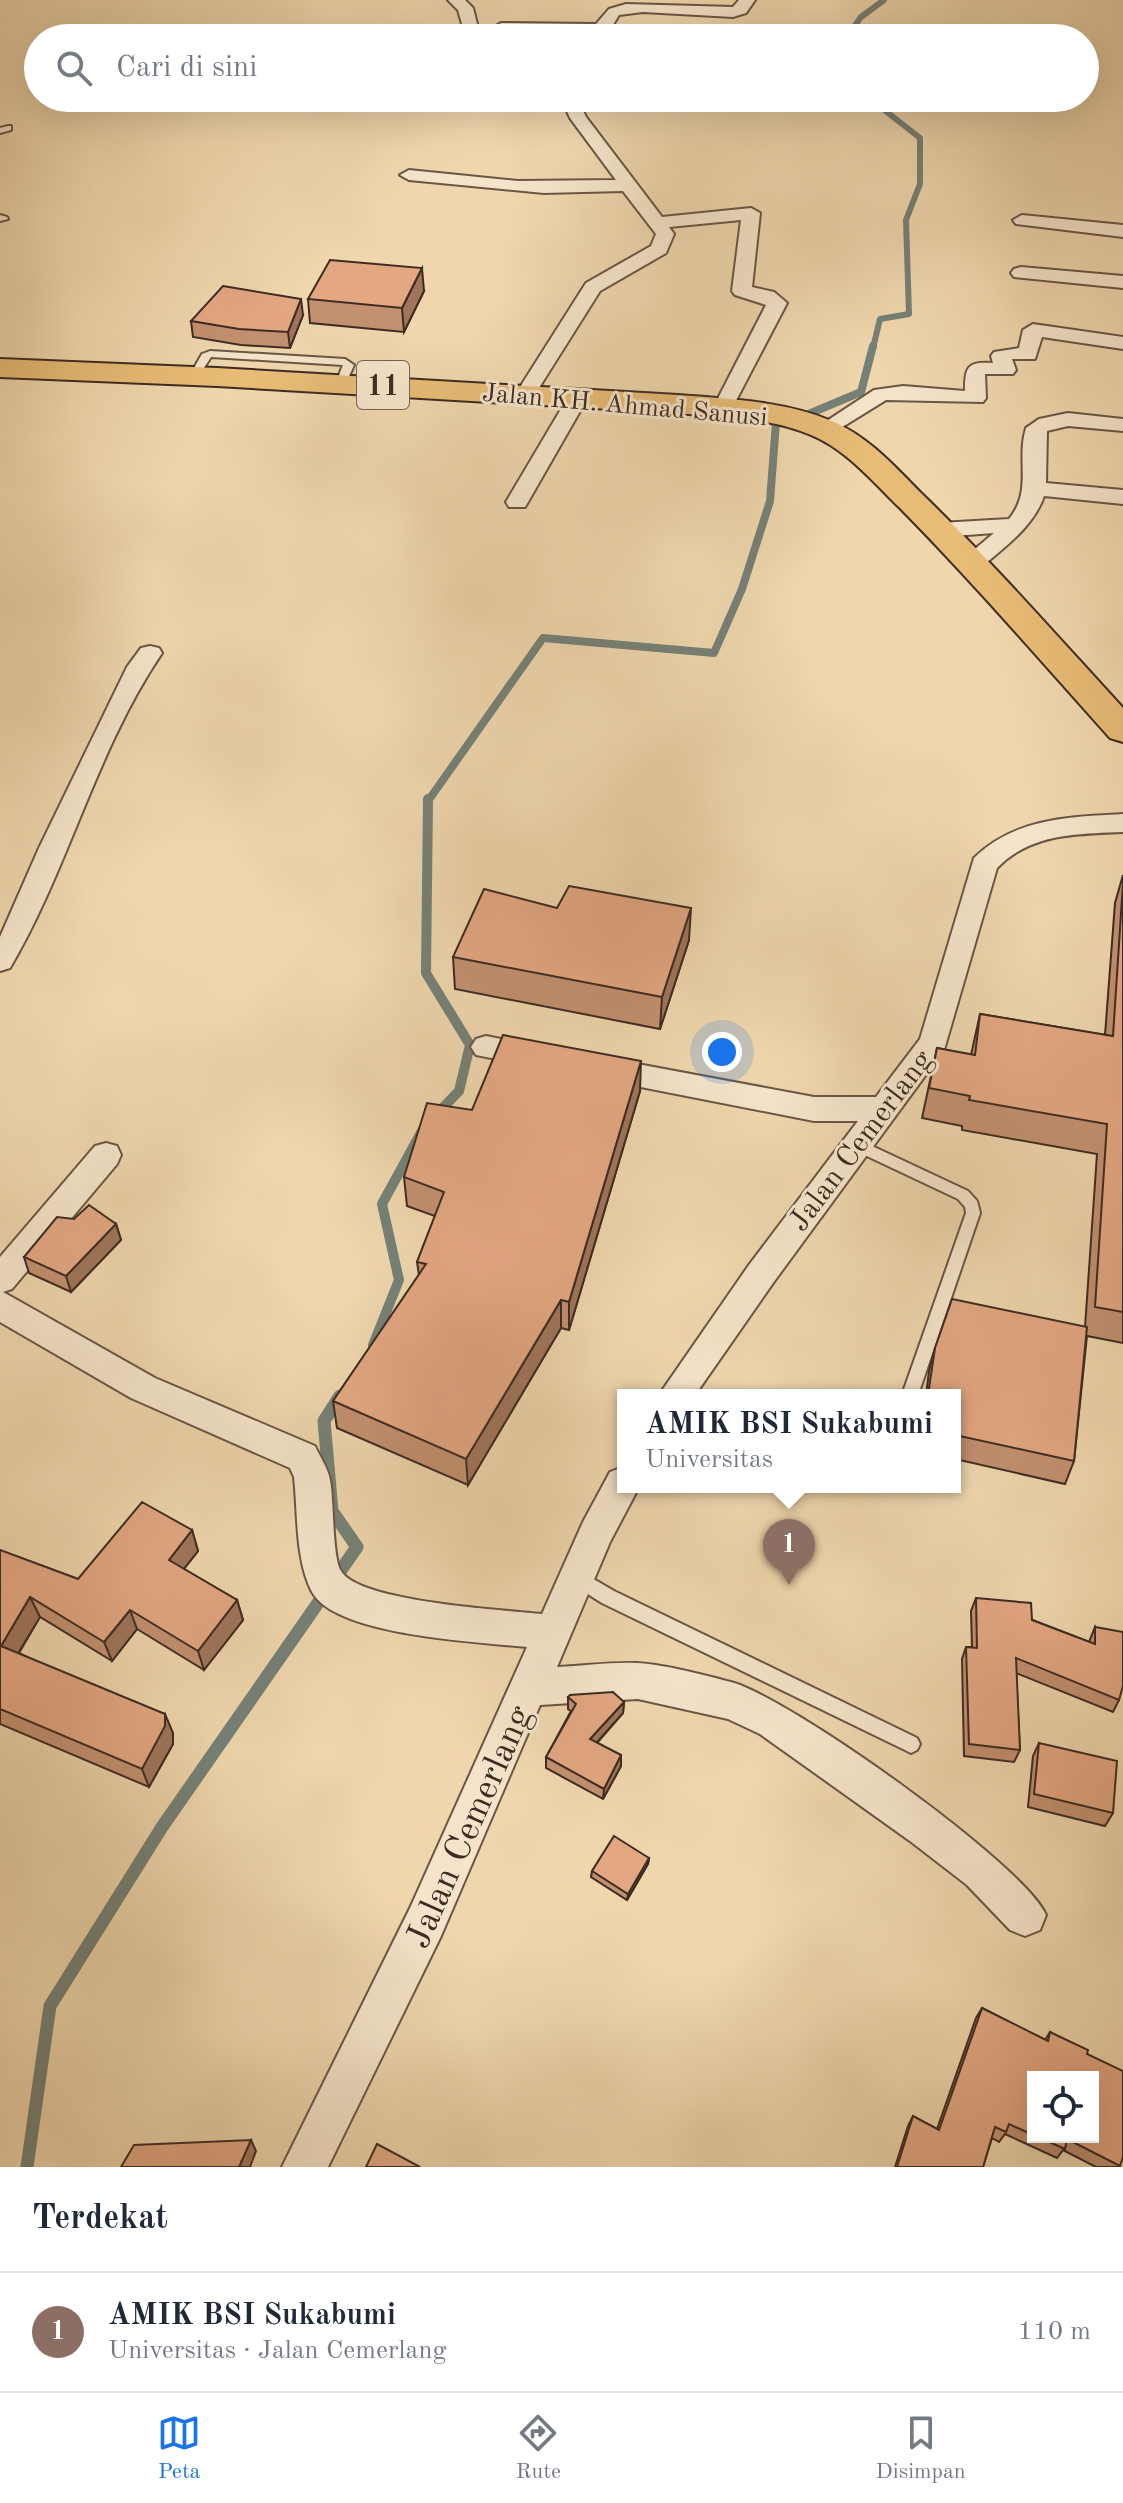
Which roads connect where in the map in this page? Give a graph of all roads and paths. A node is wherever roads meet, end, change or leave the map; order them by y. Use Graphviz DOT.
graph roads {
  1 [pos="456,0"];
  2 [pos="747,0"];
  3 [pos="598,3"];
  4 [pos="469,24"];
  5 [pos="602,24"];
  6 [pos="606,24"];
  7 [pos="575,112"];
  8 [pos="409,175"];
  9 [pos="627,185"];
  10 [pos="1123,220"];
  11 [pos="658,223"];
  12 [pos="1123,231"];
  13 [pos="1021,273"];
  14 [pos="1123,282"];
  15 [pos="1123,343"];
  16 [pos="0,368"];
  17 [pos="525,395"];
  18 [pos="577,399"];
  19 [pos="722,410"];
  20 [pos="1123,425"];
  21 [pos="816,426"];
  22 [pos="1035,489"];
  23 [pos="1123,497"];
  24 [pos="517,502"];
  25 [pos="1013,525"];
  26 [pos="940,530"];
  27 [pos="971,564"];
  28 [pos="150,653"];
  29 [pos="1123,730"];
  30 [pos="1123,823"];
  31 [pos="0,961"];
  32 [pos="486,1047"];
  33 [pos="886,1109"];
  34 [pos="857,1145"];
  35 [pos="106,1155"];
  36 [pos="0,1280"];
  37 [pos="0,1305"];
  38 [pos="680,1389"];
  39 [pos="912,1389"];
  40 [pos="618,1493"];
  41 [pos="578,1578"];
  42 [pos="554,1633"];
  43 [pos="529,1687"];
  44 [pos="911,1744"];
  45 [pos="1025,1915"];
  46 [pos="304,2167"];
  1 -- 4 [label="street"];
  2 -- 6 [label="street"];
  3 -- 5 [label="street"];
  7 -- 9 [label="street"];
  8 -- 9 [label="street"];
  9 -- 11 [label="street"];
  10 -- 12 [label="street"];
  11 -- 17 [label="street"];
  11 -- 19 [label="street"];
  13 -- 14 [label="street"];
  15 -- 21 [label="street"];
  16 -- 17 [label="highway, Jalan KH. Ahmad Sanusi / 11"];
  17 -- 18 [label="highway, Jalan KH. Ahmad Sanusi / 11"];
  18 -- 19 [label="highway, Jalan KH. Ahmad Sanusi / 11"];
  18 -- 24 [label="street"];
  19 -- 21 [label="highway, Jalan KH. Ahmad Sanusi / 11"];
  20 -- 22 [label="street"];
  21 -- 26 [label="highway, Jalan KH. Ahmad Sanusi / 11"];
  22 -- 23 [label="street"];
  22 -- 25 [label="street"];
  25 -- 26 [label="street"];
  25 -- 27 [label="street"];
  26 -- 27 [label="highway, Jalan KH. Ahmad Sanusi / 11"];
  27 -- 29 [label="highway, Jalan KH. Ahmad Sanusi / 11"];
  28 -- 31 [label="street"];
  30 -- 33 [label="street, Jalan Cemerlang"];
  32 -- 33 [label="street"];
  33 -- 34 [label="street, Jalan Cemerlang"];
  34 -- 38 [label="street, Jalan Cemerlang"];
  34 -- 39 [label="lane"];
  35 -- 36 [label="street"];
  37 -- 42 [label="street"];
  40 -- 41 [label="street, Jalan Cemerlang"];
  41 -- 42 [label="street, Jalan Cemerlang"];
  41 -- 44 [label="lane"];
  42 -- 43 [label="street, Jalan Cemerlang"];
  43 -- 45 [label="street"];
  43 -- 46 [label="street, Jalan Cemerlang"];
}
